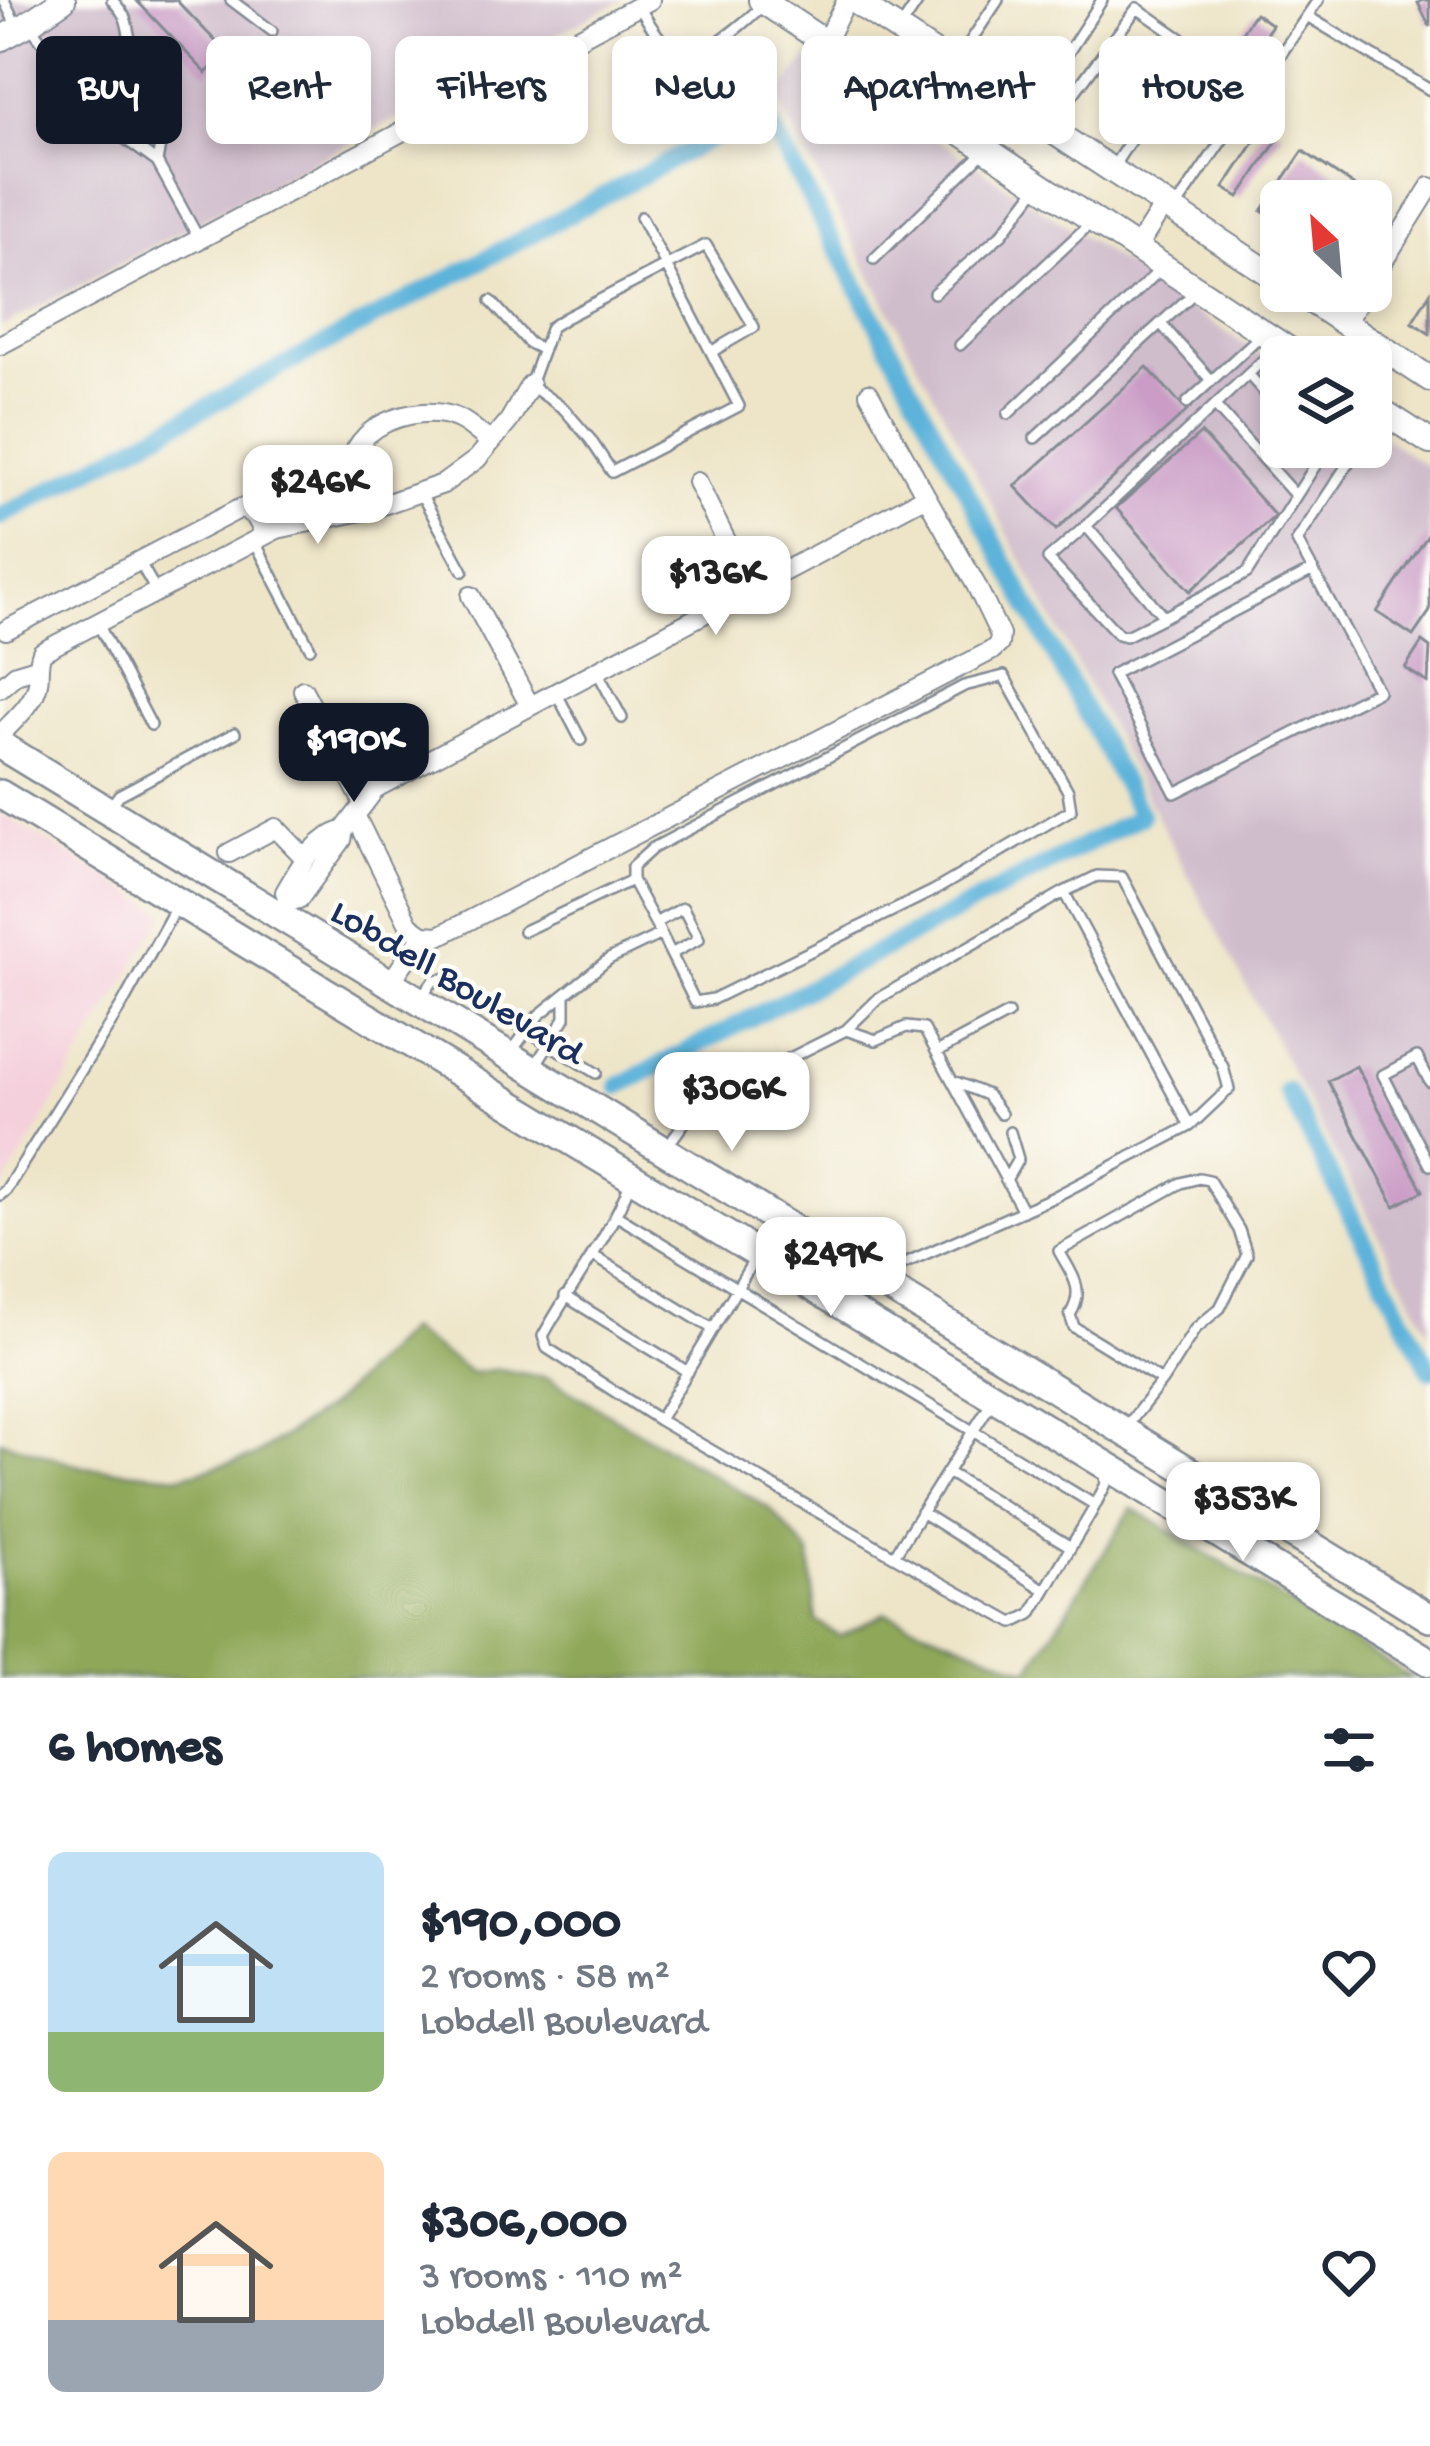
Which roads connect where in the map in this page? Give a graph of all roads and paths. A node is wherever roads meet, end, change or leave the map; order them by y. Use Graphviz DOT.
graph roads {
  1 [pos="4,0"];
  2 [pos="63,0"];
  3 [pos="112,0"];
  4 [pos="231,0"];
  5 [pos="919,0"];
  6 [pos="998,0"];
  7 [pos="1102,0"];
  8 [pos="1318,0"];
  9 [pos="763,2"];
  10 [pos="860,2"];
  11 [pos="644,3"];
  12 [pos="1307,16"];
  13 [pos="899,30"];
  14 [pos="16,31"];
  15 [pos="272,31"];
  16 [pos="812,36"];
  17 [pos="831,36"];
  18 [pos="908,36"];
  19 [pos="974,36"];
  20 [pos="1075,51"];
  21 [pos="1075,79"];
  22 [pos="1430,90"];
  23 [pos="977,144"];
  24 [pos="1072,144"];
  25 [pos="986,150"];
  26 [pos="157,162"];
  27 [pos="1111,170"];
  28 [pos="1039,185"];
  29 [pos="1430,188"];
  30 [pos="1169,208"];
  31 [pos="641,217"];
  32 [pos="1093,220"];
  33 [pos="199,239"];
  34 [pos="1392,248"];
  35 [pos="1136,249"];
  36 [pos="874,259"];
  37 [pos="667,265"];
  38 [pos="1164,267"];
  39 [pos="1260,267"];
  40 [pos="1198,290"];
  41 [pos="934,293"];
  42 [pos="491,302"];
  43 [pos="1328,312"];
  44 [pos="1352,312"];
  45 [pos="1345,323"];
  46 [pos="1161,324"];
  47 [pos="1267,336"];
  48 [pos="0,345"];
  49 [pos="960,346"];
  50 [pos="541,349"];
  51 [pos="711,352"];
  52 [pos="1260,356"];
  53 [pos="1260,365"];
  54 [pos="1250,374"];
  55 [pos="1430,378"];
  56 [pos="1211,380"];
  57 [pos="530,385"];
  58 [pos="1260,386"];
  59 [pos="869,393"];
  60 [pos="1186,403"];
  61 [pos="1216,407"];
  62 [pos="1008,414"];
  63 [pos="1392,423"];
  64 [pos="1035,438"];
  65 [pos="490,442"];
  66 [pos="1430,442"];
  67 [pos="1314,468"];
  68 [pos="1345,468"];
  69 [pos="697,482"];
  70 [pos="420,491"];
  71 [pos="926,496"];
  72 [pos="1296,496"];
  73 [pos="336,515"];
  74 [pos="1086,526"];
  75 [pos="260,537"];
  76 [pos="139,560"];
  77 [pos="1313,570"];
  78 [pos="463,571"];
  79 [pos="750,589"];
  80 [pos="156,591"];
  81 [pos="471,596"];
  82 [pos="1164,617"];
  83 [pos="98,622"];
  84 [pos="6,630"];
  85 [pos="310,647"];
  86 [pos="36,668"];
  87 [pos="597,670"];
  88 [pos="0,688"];
  89 [pos="303,690"];
  90 [pos="556,692"];
  91 [pos="530,706"];
  92 [pos="622,718"];
  93 [pos="151,725"];
  94 [pos="235,733"];
  95 [pos="0,735"];
  96 [pos="581,740"];
  97 [pos="0,745"];
  98 [pos="0,794"];
  99 [pos="107,810"];
  100 [pos="354,817"];
  101 [pos="230,853"];
  102 [pos="311,864"];
  103 [pos="200,866"];
  104 [pos="632,880"];
  105 [pos="1064,892"];
  106 [pos="178,903"];
  107 [pos="285,909"];
  108 [pos="658,928"];
  109 [pos="524,931"];
  110 [pos="423,935"];
  111 [pos="671,954"];
  112 [pos="390,982"];
  113 [pos="565,996"];
  114 [pos="418,1000"];
  115 [pos="1008,1014"];
  116 [pos="528,1030"];
  117 [pos="846,1030"];
  118 [pos="550,1044"];
  119 [pos="937,1052"];
  120 [pos="521,1062"];
  121 [pos="596,1072"];
  122 [pos="952,1081"];
  123 [pos="1430,1082"];
  124 [pos="1001,1114"];
  125 [pos="1190,1126"];
  126 [pos="1010,1132"];
  127 [pos="665,1150"];
  128 [pos="1430,1165"];
  129 [pos="632,1178"];
  130 [pos="1006,1180"];
  131 [pos="0,1195"];
  132 [pos="1023,1211"];
  133 [pos="617,1216"];
  134 [pos="592,1255"];
  135 [pos="762,1257"];
  136 [pos="874,1277"];
  137 [pos="737,1289"];
  138 [pos="565,1296"];
  139 [pos="713,1329"];
  140 [pos="688,1372"];
  141 [pos="1162,1381"];
  142 [pos="994,1398"];
  143 [pos="659,1420"];
  144 [pos="1124,1430"];
  145 [pos="973,1432"];
  146 [pos="1104,1465"];
  147 [pos="947,1472"];
  148 [pos="1095,1505"];
  149 [pos="1176,1509"];
  150 [pos="921,1512"];
  151 [pos="1288,1530"];
  152 [pos="1071,1547"];
  153 [pos="894,1556"];
  154 [pos="1045,1590"];
  155 [pos="1430,1618"];
  156 [pos="1430,1662"];
  1 -- 14 [label="lane"];
  2 -- 14 [label="street"];
  3 -- 26 [label="lane"];
  4 -- 15 [label="lane"];
  5 -- 13 [label="lane"];
  6 -- 19 [label="lane"];
  7 -- 20 [label="lane"];
  8 -- 12 [label="lane"];
  9 -- 11 [label="lane"];
  9 -- 16 [label="street"];
  10 -- 13 [label="street"];
  10 -- 17 [label="street"];
  11 -- 33 [label="street"];
  12 -- 22 [label="lane"];
  12 -- 30 [label="lane"];
  13 -- 18 [label="street"];
  14 -- 26 [label="lane"];
  21 -- 27 [label="lane"];
  23 -- 25 [label="street"];
  24 -- 27 [label="street"];
  25 -- 28 [label="street"];
  25 -- 36 [label="lane"];
  26 -- 33 [label="lane"];
  27 -- 30 [label="street"];
  28 -- 32 [label="street"];
  28 -- 41 [label="lane"];
  29 -- 34 [label="street"];
  30 -- 35 [label="street"];
  30 -- 39 [label="street"];
  31 -- 37 [label="lane"];
  32 -- 35 [label="street"];
  32 -- 49 [label="lane"];
  33 -- 48 [label="street"];
  35 -- 38 [label="street"];
  37 -- 50 [label="lane"];
  37 -- 51 [label="lane"];
  37 -- 51 [label="lane"];
  38 -- 40 [label="street"];
  38 -- 62 [label="lane"];
  40 -- 46 [label="lane"];
  40 -- 47 [label="street"];
  42 -- 50 [label="lane"];
  43 -- 45 [label="street"];
  44 -- 45 [label="street"];
  45 -- 55 [label="street"];
  46 -- 56 [label="lane"];
  46 -- 64 [label="lane"];
  50 -- 57 [label="lane"];
  51 -- 57 [label="lane"];
  52 -- 56 [label="lane"];
  53 -- 54 [label="lane"];
  54 -- 58 [label="lane"];
  54 -- 61 [label="lane"];
  56 -- 60 [label="lane"];
  57 -- 65 [label="street"];
  59 -- 71 [label="street"];
  61 -- 72 [label="lane"];
  61 -- 74 [label="lane"];
  63 -- 66 [label="street"];
  65 -- 70 [label="street"];
  65 -- 73 [label="street"];
  67 -- 72 [label="lane"];
  68 -- 77 [label="lane"];
  69 -- 79 [label="street"];
  70 -- 73 [label="street"];
  70 -- 78 [label="lane"];
  71 -- 79 [label="street"];
  71 -- 110 [label="street"];
  72 -- 82 [label="lane"];
  73 -- 75 [label="street"];
  74 -- 82 [label="lane"];
  74 -- 82 [label="lane"];
  75 -- 76 [label="street"];
  75 -- 80 [label="street"];
  75 -- 85 [label="lane"];
  76 -- 80 [label="lane"];
  76 -- 84 [label="street"];
  77 -- 77 [label="lane"];
  79 -- 87 [label="street"];
  80 -- 83 [label="street"];
  81 -- 91 [label="street"];
  83 -- 86 [label="street"];
  83 -- 93 [label="lane"];
  86 -- 88 [label="street"];
  86 -- 95 [label="street"];
  87 -- 90 [label="street"];
  87 -- 92 [label="lane"];
  89 -- 100 [label="street"];
  90 -- 91 [label="street"];
  90 -- 96 [label="lane"];
  91 -- 100 [label="street"];
  94 -- 99 [label="lane"];
  97 -- 99 [label="main road, Lobdell Boulevard"];
  98 -- 106 [label="main road, Lobdell Boulevard"];
  99 -- 103 [label="main road, Lobdell Boulevard"];
  100 -- 102 [label="street"];
  100 -- 110 [label="street"];
  101 -- 102 [label="street"];
  102 -- 107 [label="street"];
  103 -- 106 [label="main road"];
  103 -- 107 [label="main road, Lobdell Boulevard"];
  104 -- 108 [label="lane"];
  104 -- 109 [label="lane"];
  104 -- 111 [label="lane"];
  105 -- 117 [label="lane"];
  105 -- 125 [label="lane"];
  105 -- 125 [label="lane"];
  106 -- 129 [label="main road, Lobdell Boulevard"];
  106 -- 131 [label="lane"];
  107 -- 112 [label="main road, Lobdell Boulevard"];
  108 -- 111 [label="lane"];
  108 -- 111 [label="lane"];
  108 -- 113 [label="lane"];
  110 -- 112 [label="street"];
  112 -- 114 [label="main road, Lobdell Boulevard"];
  113 -- 116 [label="lane"];
  113 -- 118 [label="lane"];
  114 -- 116 [label="lane"];
  114 -- 120 [label="main road, Lobdell Boulevard"];
  115 -- 119 [label="lane"];
  116 -- 118 [label="lane"];
  116 -- 120 [label="lane"];
  117 -- 119 [label="lane"];
  117 -- 127 [label="lane"];
  118 -- 120 [label="lane"];
  118 -- 121 [label="lane"];
  119 -- 122 [label="lane"];
  120 -- 127 [label="main road, Lobdell Boulevard"];
  122 -- 124 [label="lane"];
  122 -- 130 [label="lane"];
  123 -- 128 [label="lane"];
  125 -- 132 [label="lane"];
  126 -- 130 [label="lane"];
  127 -- 136 [label="main road, Lobdell Boulevard"];
  129 -- 133 [label="lane"];
  129 -- 135 [label="main road, Lobdell Boulevard"];
  130 -- 132 [label="lane"];
  132 -- 136 [label="lane"];
  133 -- 134 [label="lane"];
  133 -- 137 [label="lane"];
  134 -- 138 [label="lane"];
  134 -- 139 [label="lane"];
  135 -- 136 [label="main road"];
  135 -- 137 [label="lane"];
  135 -- 142 [label="main road, Lobdell Boulevard"];
  136 -- 144 [label="main road, Lobdell Boulevard"];
  137 -- 139 [label="lane"];
  137 -- 145 [label="lane"];
  138 -- 140 [label="lane"];
  138 -- 143 [label="lane"];
  139 -- 140 [label="lane"];
  140 -- 143 [label="lane"];
  141 -- 141 [label="lane"];
  141 -- 144 [label="lane"];
  142 -- 145 [label="lane"];
  142 -- 146 [label="main road, Lobdell Boulevard"];
  143 -- 153 [label="lane"];
  144 -- 146 [label="main road"];
  144 -- 151 [label="main road, Lobdell Boulevard"];
  145 -- 147 [label="lane"];
  145 -- 148 [label="lane"];
  146 -- 148 [label="lane"];
  146 -- 149 [label="main road, Lobdell Boulevard"];
  147 -- 150 [label="lane"];
  147 -- 152 [label="lane"];
  148 -- 152 [label="lane"];
  149 -- 151 [label="main road"];
  149 -- 156 [label="main road, Lobdell Boulevard"];
  150 -- 153 [label="lane"];
  150 -- 154 [label="lane"];
  151 -- 155 [label="main road, Lobdell Boulevard"];
  152 -- 154 [label="lane"];
  153 -- 154 [label="lane"];
}
